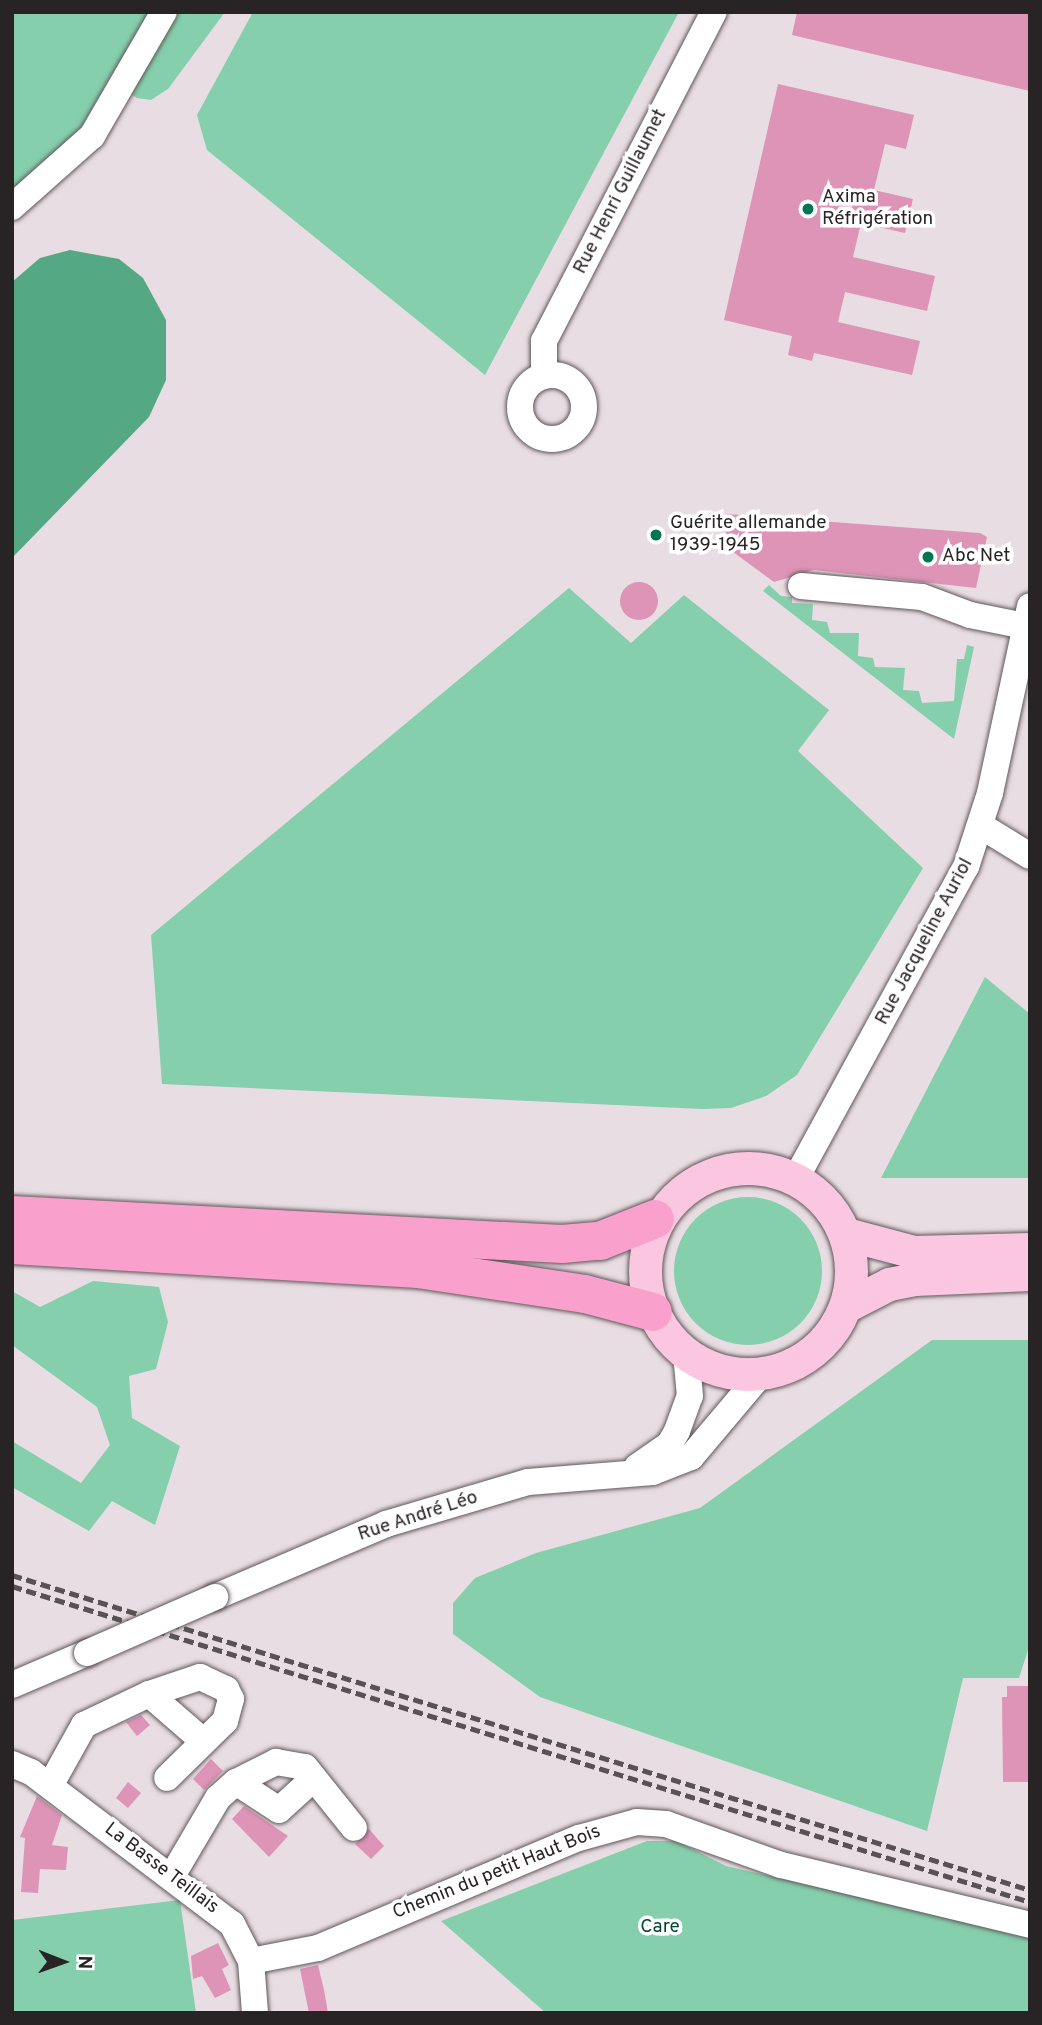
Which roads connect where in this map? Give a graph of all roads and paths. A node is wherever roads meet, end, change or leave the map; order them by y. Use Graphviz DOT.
graph roads {
  1 [pos="164,12"];
  2 [pos="714,12"];
  3 [pos="12,207"];
  4 [pos="544,376"];
  5 [pos="802,586"];
  6 [pos="1027,616"];
  7 [pos="981,825"];
  8 [pos="1030,856"];
  9 [pos="795,1180"];
  10 [pos="12,1215"];
  11 [pos="655,1219"];
  12 [pos="846,1234"];
  13 [pos="12,1245"];
  14 [pos="1030,1250"];
  15 [pos="1030,1274"];
  16 [pos="846,1306"];
  17 [pos="653,1312"];
  18 [pos="686,1354"];
  19 [pos="762,1373"];
  20 [pos="630,1472"];
  21 [pos="12,1685"];
  22 [pos="149,1694"];
  23 [pos="203,1741"];
  24 [pos="12,1763"];
  25 [pos="167,1778"];
  26 [pos="314,1778"];
  27 [pos="236,1782"];
  28 [pos="50,1786"];
  29 [pos="354,1828"];
  30 [pos="172,1876"];
  31 [pos="1030,1925"];
  32 [pos="251,1961"];
  33 [pos="255,2013"];
  1 -- 3 [label="street"];
  2 -- 4 [label="street, Rue Henri Guillaumet"];
  5 -- 6 [label="street"];
  6 -- 7 [label="street, Rue Jacqueline Auriol"];
  7 -- 8 [label="street"];
  7 -- 9 [label="street, Rue Jacqueline Auriol"];
  9 -- 11 [label="main road"];
  9 -- 12 [label="main road"];
  10 -- 11 [label="highway"];
  11 -- 17 [label="main road"];
  12 -- 14 [label="main road"];
  12 -- 16 [label="main road"];
  13 -- 17 [label="highway"];
  15 -- 16 [label="main road"];
  16 -- 19 [label="main road"];
  17 -- 18 [label="main road"];
  18 -- 19 [label="main road"];
  18 -- 20 [label="street, Rue André Léo"];
  19 -- 20 [label="street, Rue André Léo"];
  20 -- 21 [label="street, Rue André Léo, bridge"];
  22 -- 23 [label="street"];
  22 -- 23 [label="street"];
  22 -- 28 [label="street"];
  23 -- 25 [label="street"];
  24 -- 28 [label="street, La Basse Teillais"];
  26 -- 27 [label="street"];
  26 -- 27 [label="street"];
  26 -- 29 [label="street"];
  27 -- 30 [label="street"];
  28 -- 30 [label="street, La Basse Teillais"];
  30 -- 32 [label="street, La Basse Teillais"];
  31 -- 32 [label="street, Chemin du petit Haut Bois"];
  32 -- 33 [label="street, La Basse Teillais"];
}
